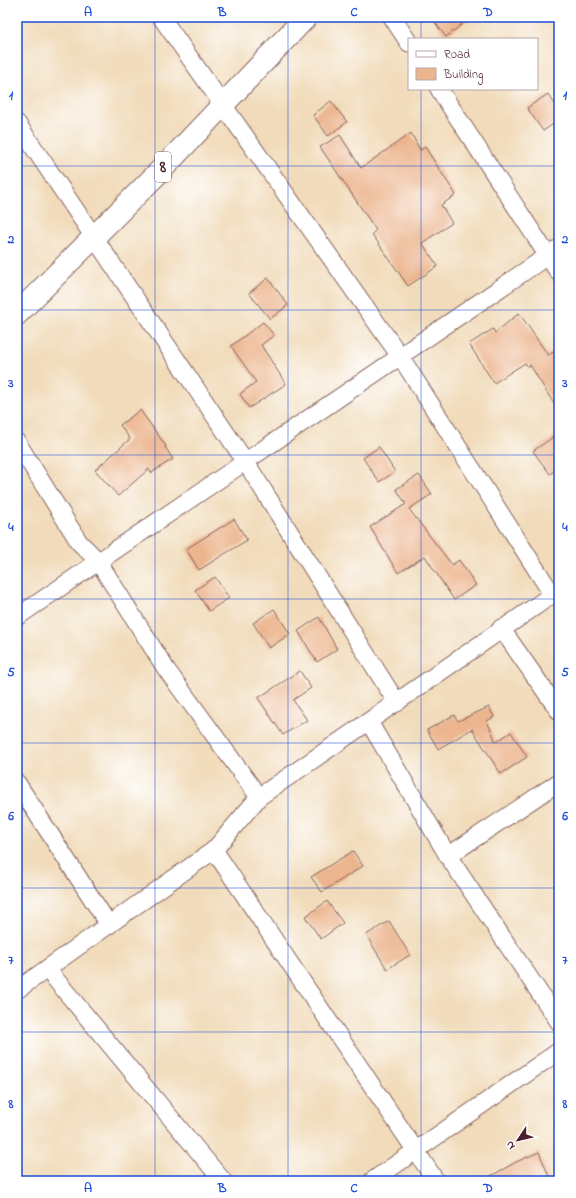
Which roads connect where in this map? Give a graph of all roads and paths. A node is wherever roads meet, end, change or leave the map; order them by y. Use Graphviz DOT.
graph roads {
  1 [pos="161,17"];
  2 [pos="306,17"];
  3 [pos="392,17"];
  4 [pos="408,41"];
  5 [pos="440,90"];
  6 [pos="223,104"];
  7 [pos="17,123"];
  8 [pos="94,236"];
  9 [pos="553,252"];
  10 [pos="559,273"];
  11 [pos="17,314"];
  12 [pos="400,356"];
  13 [pos="17,442"];
  14 [pos="245,461"];
  15 [pos="98,561"];
  16 [pos="556,592"];
  17 [pos="17,617"];
  18 [pos="502,628"];
  19 [pos="397,703"];
  20 [pos="559,711"];
  21 [pos="369,722"];
  22 [pos="559,782"];
  23 [pos="17,783"];
  24 [pos="259,797"];
  25 [pos="214,850"];
  26 [pos="448,856"];
  27 [pos="109,925"];
  28 [pos="47,969"];
  29 [pos="17,990"];
  30 [pos="559,1022"];
  31 [pos="559,1051"];
  32 [pos="415,1151"];
  33 [pos="223,1181"];
  34 [pos="372,1181"];
  35 [pos="436,1181"];
  1 -- 6 [label="street"];
  2 -- 6 [label="main road, 8"];
  3 -- 4 [label="street"];
  5 -- 9 [label="street"];
  6 -- 8 [label="main road, 8"];
  6 -- 12 [label="street"];
  7 -- 8 [label="street"];
  8 -- 11 [label="main road, 8"];
  8 -- 14 [label="street"];
  9 -- 10 [label="street"];
  9 -- 12 [label="street"];
  12 -- 14 [label="street"];
  12 -- 16 [label="street"];
  13 -- 15 [label="street"];
  14 -- 15 [label="street"];
  14 -- 19 [label="street"];
  15 -- 17 [label="street"];
  15 -- 24 [label="street"];
  16 -- 18 [label="street"];
  18 -- 19 [label="street"];
  18 -- 20 [label="street"];
  19 -- 21 [label="street"];
  21 -- 24 [label="street"];
  21 -- 26 [label="street"];
  22 -- 26 [label="street"];
  23 -- 27 [label="street"];
  24 -- 25 [label="street"];
  25 -- 27 [label="street"];
  25 -- 32 [label="street"];
  26 -- 30 [label="street"];
  27 -- 28 [label="street"];
  28 -- 29 [label="street"];
  28 -- 33 [label="street"];
  31 -- 32 [label="street"];
  32 -- 34 [label="street"];
  32 -- 35 [label="street"];
}
